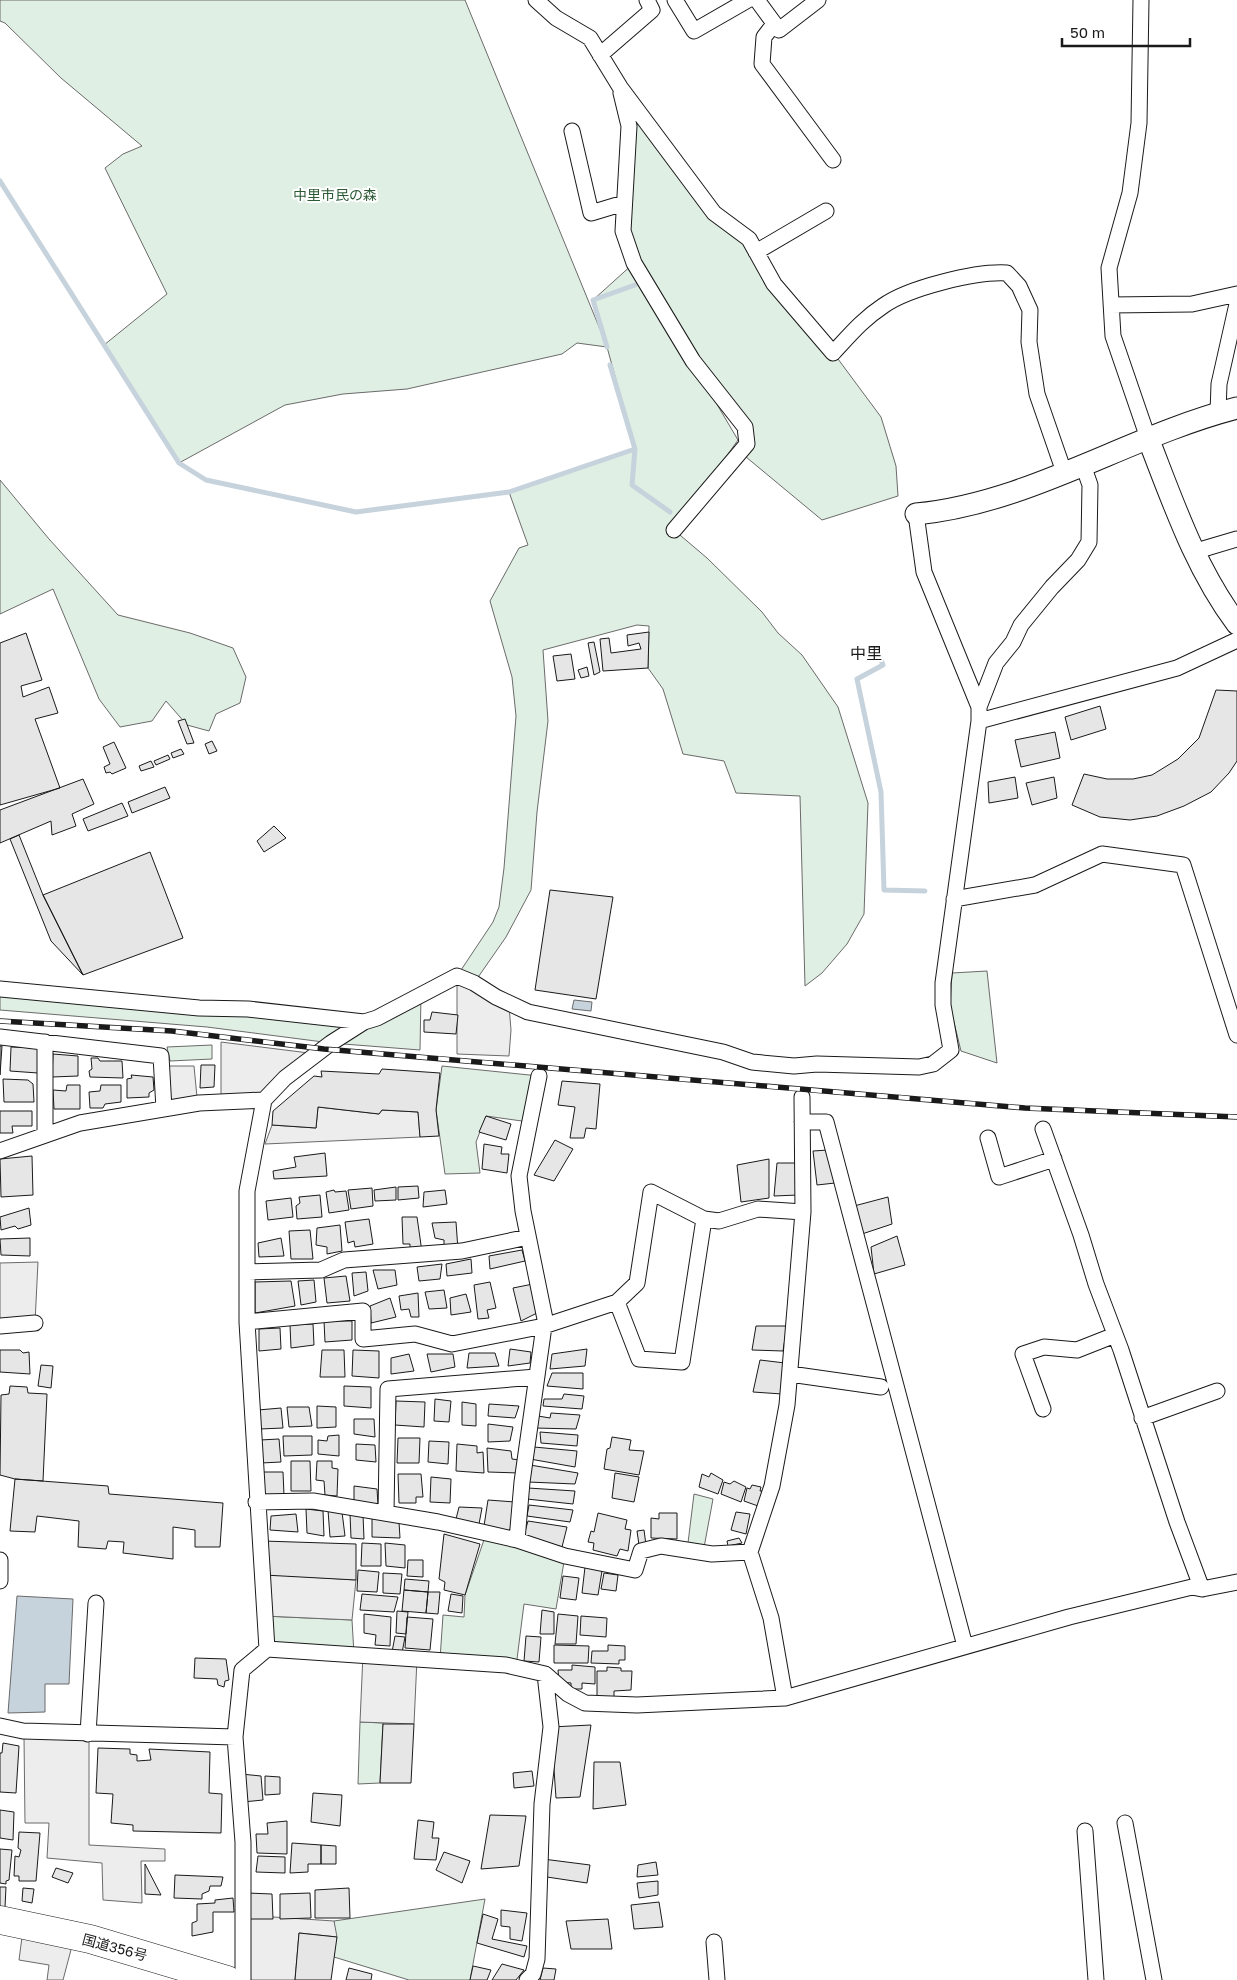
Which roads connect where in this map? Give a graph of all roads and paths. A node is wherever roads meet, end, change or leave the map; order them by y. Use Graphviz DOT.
graph roads {
  1 [pos="536,0"];
  2 [pos="647,0"];
  3 [pos="675,0"];
  4 [pos="748,0"];
  5 [pos="757,0"];
  6 [pos="818,0"];
  7 [pos="1141,0"];
  8 [pos="774,24"];
  9 [pos="600,55"];
  10 [pos="620,87"];
  11 [pos="572,131"];
  12 [pos="833,160"];
  13 [pos="624,203"];
  14 [pos="826,211"];
  15 [pos="756,252"];
  16 [pos="1237,294"];
  17 [pos="1237,304"];
  18 [pos="1111,305"];
  19 [pos="1228,410"];
  20 [pos="1148,438"];
  21 [pos="1074,469"];
  22 [pos="916,514"];
  23 [pos="674,530"];
  24 [pos="1237,539"];
  25 [pos="1193,552"];
  26 [pos="1237,624"];
  27 [pos="1237,640"];
  28 [pos="979,714"];
  29 [pos="954,899"];
  30 [pos="0,989"];
  31 [pos="364,1022"];
  32 [pos="1237,1035"];
  33 [pos="0,1037"];
  34 [pos="45,1042"];
  35 [pos="539,1076"];
  36 [pos="802,1097"];
  37 [pos="264,1100"];
  38 [pos="164,1109"];
  39 [pos="802,1122"];
  40 [pos="1043,1129"];
  41 [pos="45,1134"];
  42 [pos="988,1138"];
  43 [pos="0,1151"];
  44 [pos="1054,1159"];
  45 [pos="803,1212"];
  46 [pos="704,1219"];
  47 [pos="528,1236"];
  48 [pos="248,1272"];
  49 [pos="618,1302"];
  50 [pos="247,1322"];
  51 [pos="36,1324"];
  52 [pos="0,1326"];
  53 [pos="544,1326"];
  54 [pos="1115,1335"];
  55 [pos="790,1374"];
  56 [pos="536,1376"];
  57 [pos="881,1387"];
  58 [pos="1218,1391"];
  59 [pos="1043,1409"];
  60 [pos="1142,1418"];
  61 [pos="256,1502"];
  62 [pos="386,1513"];
  63 [pos="517,1540"];
  64 [pos="750,1552"];
  65 [pos="0,1560"];
  66 [pos="0,1581"];
  67 [pos="1237,1582"];
  68 [pos="1202,1588"];
  69 [pos="96,1603"];
  70 [pos="965,1646"];
  71 [pos="267,1649"];
  72 [pos="545,1674"];
  73 [pos="785,1698"];
  74 [pos="0,1726"];
  75 [pos="88,1734"];
  76 [pos="235,1738"];
  77 [pos="1125,1824"];
  78 [pos="1085,1831"];
  79 [pos="0,1920"];
  80 [pos="714,1942"];
  81 [pos="227,1980"];
  82 [pos="243,1980"];
  83 [pos="527,1980"];
  84 [pos="717,1980"];
  85 [pos="1096,1980"];
  86 [pos="1154,1980"];
  1 -- 9 [label="street"];
  2 -- 9 [label="street"];
  3 -- 4 [label="street"];
  5 -- 8 [label="street"];
  6 -- 8 [label="street"];
  7 -- 18 [label="street"];
  8 -- 12 [label="street"];
  9 -- 10 [label="street"];
  10 -- 13 [label="street"];
  10 -- 15 [label="street"];
  11 -- 13 [label="street"];
  13 -- 23 [label="street"];
  14 -- 15 [label="street"];
  15 -- 21 [label="street"];
  16 -- 18 [label="street"];
  17 -- 19 [label="street"];
  18 -- 20 [label="street"];
  19 -- 20 [label="street"];
  20 -- 21 [label="street"];
  20 -- 25 [label="street"];
  21 -- 22 [label="street"];
  21 -- 28 [label="street"];
  22 -- 28 [label="street"];
  24 -- 25 [label="street"];
  25 -- 26 [label="street"];
  27 -- 28 [label="street"];
  28 -- 29 [label="street"];
  29 -- 31 [label="street"];
  29 -- 32 [label="street"];
  30 -- 31 [label="street"];
  31 -- 37 [label="street"];
  33 -- 34 [label="street"];
  34 -- 38 [label="street"];
  34 -- 41 [label="street"];
  35 -- 47 [label="street"];
  36 -- 39 [label="street"];
  37 -- 38 [label="street"];
  37 -- 48 [label="street"];
  38 -- 41 [label="street"];
  39 -- 45 [label="street"];
  39 -- 70 [label="street"];
  40 -- 44 [label="street"];
  41 -- 43 [label="street"];
  42 -- 44 [label="street"];
  44 -- 54 [label="street"];
  45 -- 46 [label="street"];
  45 -- 55 [label="street"];
  46 -- 49 [label="street"];
  46 -- 49 [label="street"];
  47 -- 48 [label="street"];
  47 -- 53 [label="street"];
  48 -- 50 [label="street"];
  49 -- 53 [label="street"];
  50 -- 53 [label="street"];
  50 -- 61 [label="street"];
  51 -- 52 [label="street"];
  53 -- 56 [label="street"];
  54 -- 59 [label="street"];
  54 -- 60 [label="street"];
  55 -- 57 [label="street"];
  55 -- 64 [label="street"];
  56 -- 62 [label="street"];
  56 -- 63 [label="street"];
  58 -- 60 [label="street"];
  60 -- 68 [label="street"];
  61 -- 62 [label="street"];
  61 -- 71 [label="street"];
  62 -- 63 [label="street"];
  63 -- 64 [label="street"];
  64 -- 73 [label="street"];
  65 -- 66 [label="street"];
  67 -- 68 [label="street"];
  68 -- 70 [label="street"];
  69 -- 75 [label="street"];
  70 -- 73 [label="street"];
  71 -- 72 [label="street"];
  71 -- 76 [label="street"];
  72 -- 73 [label="street"];
  72 -- 83 [label="street"];
  74 -- 75 [label="street"];
  75 -- 76 [label="street"];
  76 -- 82 [label="street"];
  77 -- 86 [label="street"];
  78 -- 85 [label="street"];
  79 -- 81 [label="highway, 国道356号"];
  80 -- 84 [label="street"];
}
